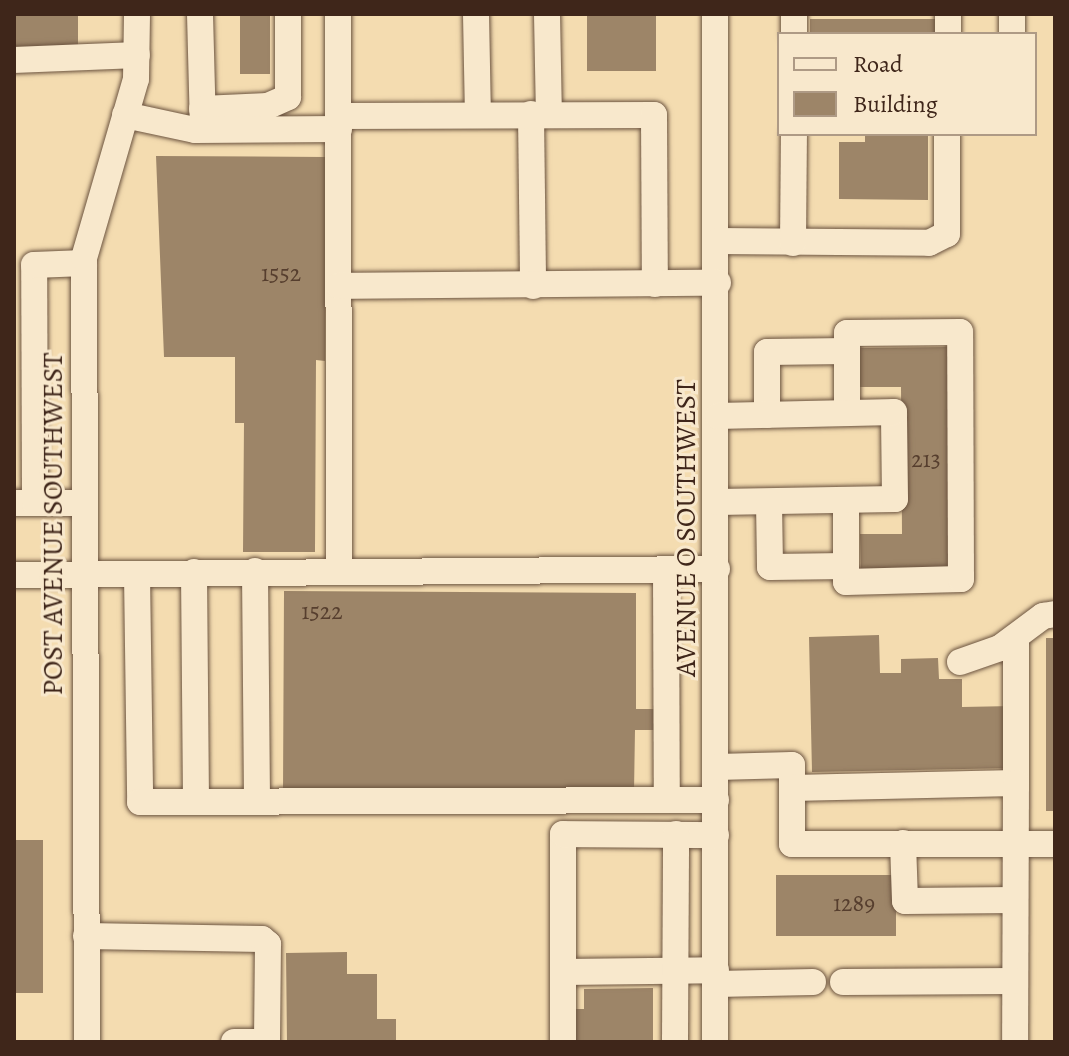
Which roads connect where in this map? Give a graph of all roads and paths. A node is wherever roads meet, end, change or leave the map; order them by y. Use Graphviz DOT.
graph roads {
  1 [pos="137,14"];
  2 [pos="200,14"];
  3 [pos="288,14"];
  4 [pos="338,14"];
  5 [pos="476,14"];
  6 [pos="547,14"];
  7 [pos="715,14"];
  8 [pos="137,55"];
  9 [pos="14,60"];
  10 [pos="288,97"];
  11 [pos="478,114"];
  12 [pos="540,114"];
  13 [pos="125,115"];
  14 [pos="202,120"];
  15 [pos="339,122"];
  16 [pos="287,129"];
  17 [pos="794,136"];
  18 [pos="947,136"];
  19 [pos="718,241"];
  20 [pos="793,243"];
  21 [pos="84,263"];
  22 [pos="718,283"];
  23 [pos="655,284"];
  24 [pos="339,286"];
  25 [pos="533,286"];
  26 [pos="847,351"];
  27 [pos="847,413"];
  28 [pos="767,415"];
  29 [pos="718,416"];
  30 [pos="846,500"];
  31 [pos="717,502"];
  32 [pos="769,502"];
  33 [pos="25,503"];
  34 [pos="84,503"];
  35 [pos="846,566"];
  36 [pos="717,569"];
  37 [pos="339,570"];
  38 [pos="666,570"];
  39 [pos="255,571"];
  40 [pos="194,572"];
  41 [pos="137,574"];
  42 [pos="14,575"];
  43 [pos="84,575"];
  44 [pos="1055,614"];
  45 [pos="1016,637"];
  46 [pos="960,662"];
  47 [pos="717,767"];
  48 [pos="1016,783"];
  49 [pos="792,788"];
  50 [pos="667,800"];
  51 [pos="716,800"];
  52 [pos="196,802"];
  53 [pos="257,802"];
  54 [pos="676,834"];
  55 [pos="716,835"];
  56 [pos="903,843"];
  57 [pos="1016,843"];
  58 [pos="1055,844"];
  59 [pos="1015,900"];
  60 [pos="86,936"];
  61 [pos="676,971"];
  62 [pos="563,972"];
  63 [pos="716,977"];
  64 [pos="1014,981"];
  65 [pos="813,982"];
  66 [pos="843,982"];
  67 [pos="87,1042"];
  68 [pos="234,1042"];
  69 [pos="267,1042"];
  70 [pos="563,1042"];
  71 [pos="675,1042"];
  72 [pos="715,1042"];
  73 [pos="1015,1042"];
  1 -- 8 [label="street, POST AVENUE SOUTHWEST"];
  2 -- 14 [label="street"];
  3 -- 10 [label="street"];
  4 -- 15 [label="street"];
  5 -- 11 [label="street"];
  6 -- 12 [label="street"];
  7 -- 19 [label="street, AVENUE O SOUTHWEST"];
  8 -- 9 [label="street"];
  8 -- 13 [label="street, POST AVENUE SOUTHWEST"];
  10 -- 14 [label="street"];
  10 -- 16 [label="street"];
  11 -- 12 [label="street"];
  11 -- 15 [label="street"];
  12 -- 23 [label="street"];
  12 -- 25 [label="street"];
  13 -- 14 [label="street"];
  13 -- 21 [label="street, POST AVENUE SOUTHWEST"];
  14 -- 16 [label="street"];
  15 -- 16 [label="street"];
  15 -- 24 [label="street"];
  17 -- 20 [label="street"];
  18 -- 20 [label="street"];
  19 -- 20 [label="street"];
  19 -- 22 [label="street, AVENUE O SOUTHWEST"];
  21 -- 33 [label="street"];
  21 -- 34 [label="street, POST AVENUE SOUTHWEST"];
  22 -- 23 [label="street"];
  22 -- 29 [label="street, AVENUE O SOUTHWEST"];
  23 -- 25 [label="street"];
  24 -- 25 [label="street"];
  24 -- 37 [label="street"];
  26 -- 27 [label="street"];
  26 -- 28 [label="street"];
  26 -- 35 [label="street"];
  27 -- 28 [label="street"];
  27 -- 30 [label="street"];
  28 -- 29 [label="street"];
  29 -- 31 [label="street, AVENUE O SOUTHWEST"];
  30 -- 32 [label="street"];
  30 -- 35 [label="street"];
  31 -- 32 [label="street"];
  31 -- 36 [label="street, AVENUE O SOUTHWEST"];
  32 -- 35 [label="street"];
  33 -- 34 [label="street"];
  34 -- 43 [label="street, POST AVENUE SOUTHWEST"];
  36 -- 38 [label="street"];
  36 -- 47 [label="street, AVENUE O SOUTHWEST"];
  37 -- 38 [label="street"];
  37 -- 39 [label="street"];
  38 -- 50 [label="street"];
  39 -- 40 [label="street"];
  39 -- 53 [label="street"];
  40 -- 41 [label="street"];
  40 -- 52 [label="street"];
  41 -- 43 [label="street"];
  41 -- 52 [label="street"];
  42 -- 43 [label="street"];
  43 -- 60 [label="street, POST AVENUE SOUTHWEST"];
  44 -- 45 [label="street"];
  45 -- 46 [label="street"];
  45 -- 48 [label="street"];
  47 -- 49 [label="street"];
  47 -- 51 [label="street, AVENUE O SOUTHWEST"];
  48 -- 49 [label="street"];
  48 -- 57 [label="street"];
  49 -- 56 [label="street"];
  50 -- 51 [label="street"];
  50 -- 53 [label="street"];
  51 -- 55 [label="street, AVENUE O SOUTHWEST"];
  52 -- 53 [label="street"];
  54 -- 55 [label="street"];
  54 -- 61 [label="street"];
  54 -- 62 [label="street"];
  55 -- 63 [label="street, AVENUE O SOUTHWEST"];
  56 -- 57 [label="street"];
  56 -- 59 [label="street"];
  57 -- 58 [label="street"];
  57 -- 59 [label="street"];
  59 -- 64 [label="street"];
  60 -- 67 [label="street, POST AVENUE SOUTHWEST"];
  60 -- 69 [label="street"];
  61 -- 62 [label="street"];
  61 -- 63 [label="street"];
  61 -- 71 [label="street"];
  62 -- 70 [label="street"];
  63 -- 65 [label="street"];
  63 -- 72 [label="street, AVENUE O SOUTHWEST"];
  64 -- 66 [label="street"];
  64 -- 73 [label="street"];
  68 -- 69 [label="street"];
}
